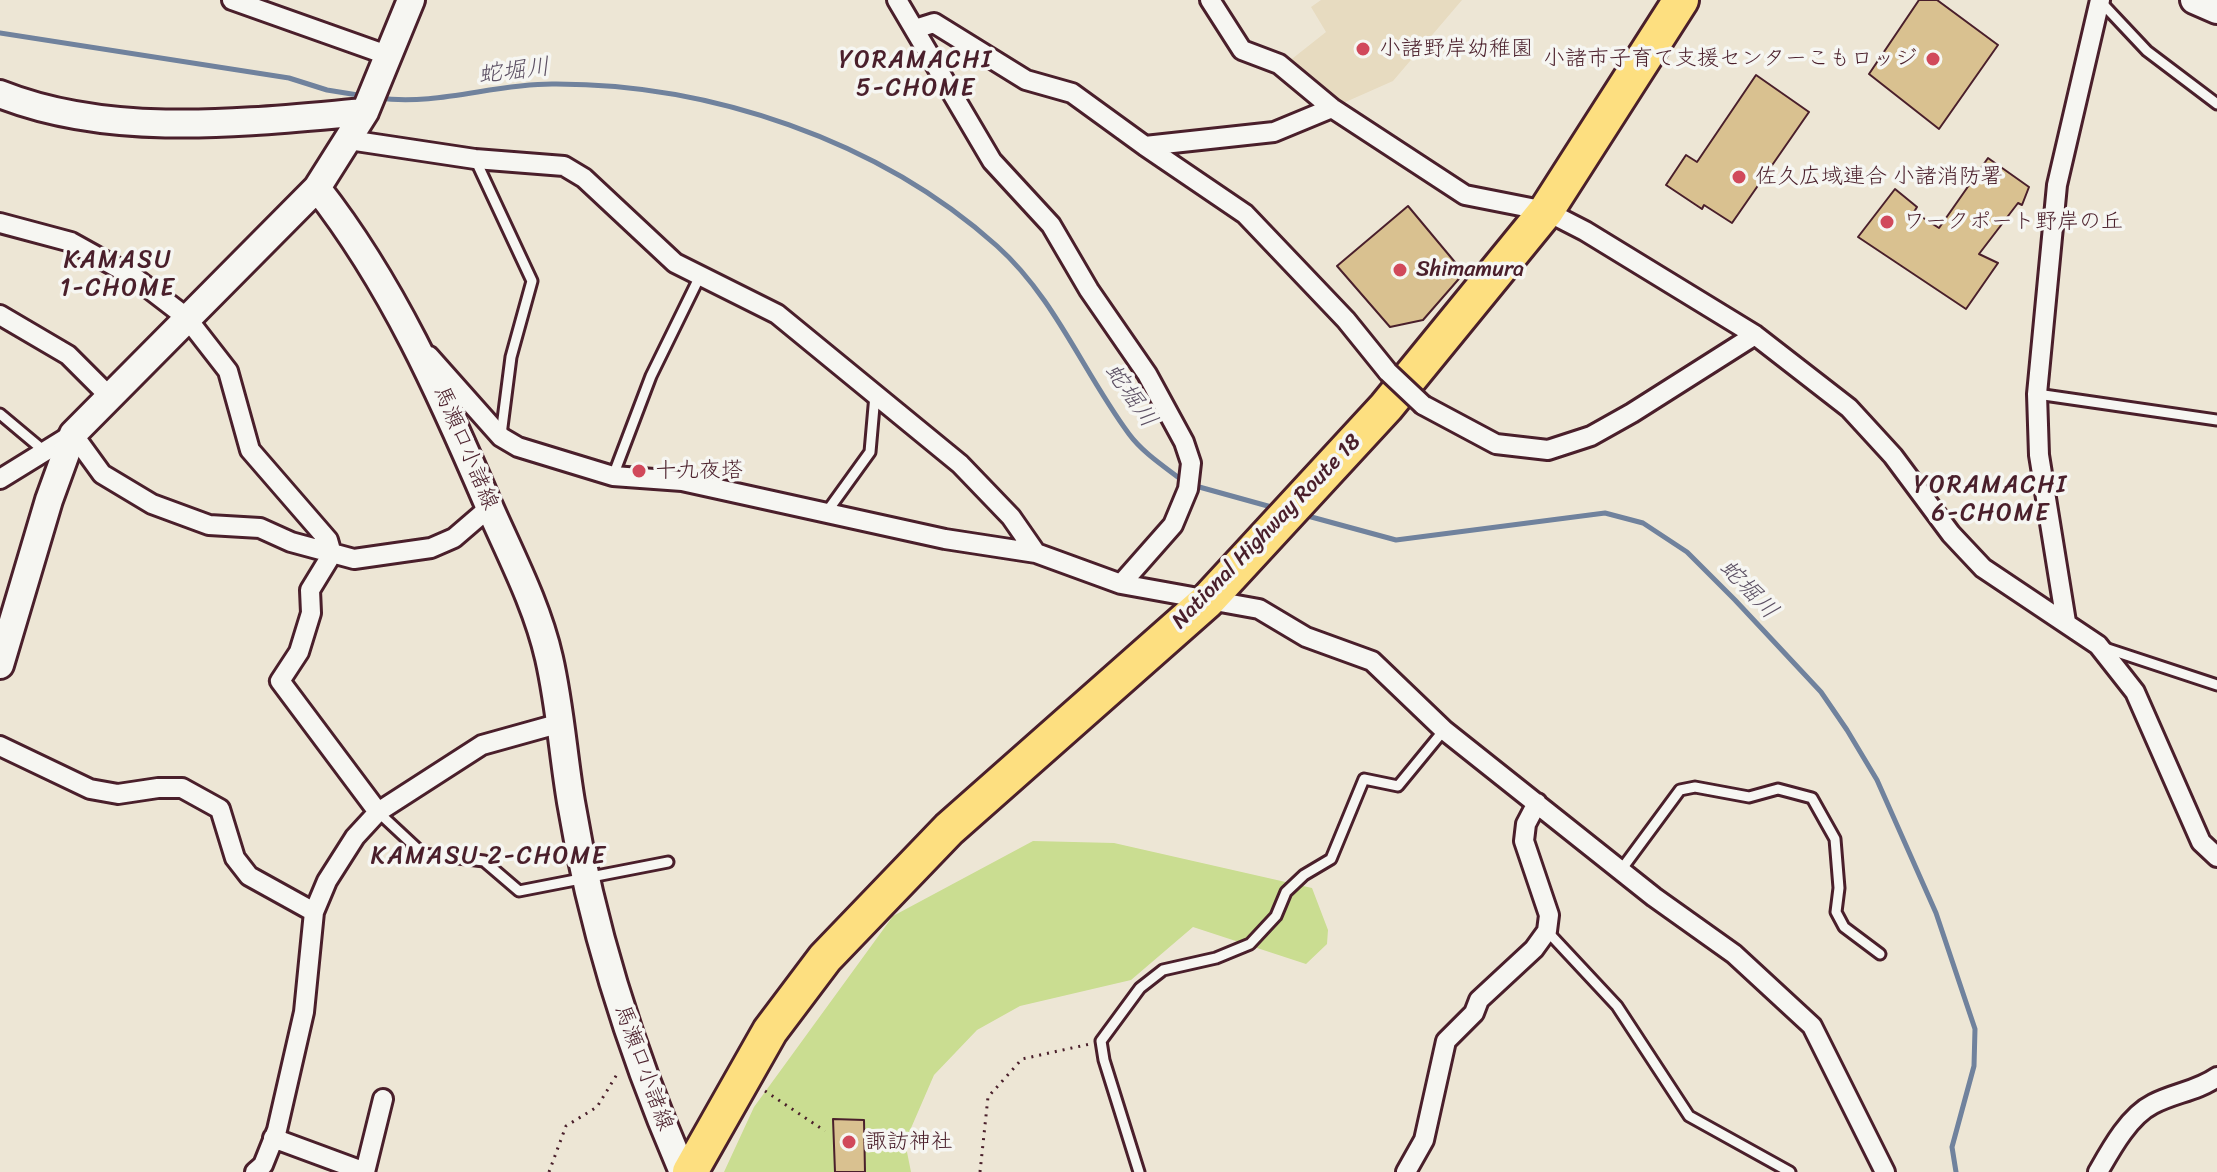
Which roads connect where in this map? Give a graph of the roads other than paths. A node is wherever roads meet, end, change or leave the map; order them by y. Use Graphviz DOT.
graph roads {
  1 [pos="232,0"];
  2 [pos="411,0"];
  3 [pos="897,0"];
  4 [pos="1210,0"];
  5 [pos="1681,0"];
  6 [pos="2194,0"];
  7 [pos="2100,1"];
  8 [pos="2217,10"];
  9 [pos="915,29"];
  10 [pos="387,55"];
  11 [pos="0,94"];
  12 [pos="2217,104"];
  13 [pos="1332,108"];
  14 [pos="365,112"];
  15 [pos="349,140"];
  16 [pos="1145,146"];
  17 [pos="475,159"];
  18 [pos="317,188"];
  19 [pos="1546,211"];
  20 [pos="0,223"];
  21 [pos="701,274"];
  22 [pos="0,315"];
  23 [pos="186,317"];
  24 [pos="1755,335"];
  25 [pos="414,339"];
  26 [pos="2037,394"];
  27 [pos="875,395"];
  28 [pos="109,396"];
  29 [pos="0,414"];
  30 [pos="2217,420"];
  31 [pos="73,434"];
  32 [pos="501,437"];
  33 [pos="43,450"];
  34 [pos="613,476"];
  35 [pos="0,479"];
  36 [pos="490,507"];
  37 [pos="824,515"];
  38 [pos="1036,553"];
  39 [pos="332,554"];
  40 [pos="1121,584"];
  41 [pos="1207,601"];
  42 [pos="2066,622"];
  43 [pos="2098,645"];
  44 [pos="0,665"];
  45 [pos="2217,685"];
  46 [pos="561,723"];
  47 [pos="1444,730"];
  48 [pos="0,746"];
  49 [pos="1537,803"];
  50 [pos="378,812"];
  51 [pos="2217,857"];
  52 [pos="668,862"];
  53 [pos="1621,870"];
  54 [pos="588,880"];
  55 [pos="314,912"];
  56 [pos="1547,931"];
  57 [pos="1880,954"];
  58 [pos="2217,1077"];
  59 [pos="383,1099"];
  60 [pos="273,1138"];
  61 [pos="255,1172"];
  62 [pos="683,1172"];
  63 [pos="690,1172"];
  64 [pos="1139,1172"];
  65 [pos="1406,1172"];
  66 [pos="1790,1172"];
  67 [pos="1885,1172"];
  68 [pos="2098,1172"];
  1 -- 10 [label="street"];
  2 -- 10 [label="main road"];
  3 -- 9 [label="street"];
  4 -- 13 [label="street"];
  5 -- 19 [label="highway, National Highway Route 18"];
  6 -- 8 [label="main road"];
  7 -- 12 [label="lane"];
  7 -- 26 [label="street"];
  9 -- 16 [label="street"];
  9 -- 40 [label="street"];
  10 -- 14 [label="main road"];
  11 -- 14 [label="main road"];
  13 -- 16 [label="street"];
  13 -- 19 [label="street"];
  14 -- 15 [label="main road"];
  15 -- 17 [label="street"];
  15 -- 18 [label="main road"];
  16 -- 24 [label="street, bridge"];
  17 -- 21 [label="street"];
  17 -- 32 [label="lane"];
  18 -- 23 [label="main road"];
  18 -- 25 [label="main road, 馬瀬口小諸線"];
  19 -- 24 [label="street"];
  19 -- 41 [label="highway, National Highway Route 18"];
  20 -- 23 [label="street"];
  21 -- 27 [label="street"];
  21 -- 34 [label="lane"];
  22 -- 28 [label="street"];
  23 -- 28 [label="main road"];
  23 -- 39 [label="street"];
  24 -- 42 [label="street"];
  25 -- 32 [label="street"];
  25 -- 36 [label="main road, 馬瀬口小諸線"];
  26 -- 30 [label="lane"];
  26 -- 42 [label="street"];
  27 -- 37 [label="lane"];
  27 -- 38 [label="street"];
  28 -- 31 [label="main road"];
  29 -- 33 [label="lane"];
  31 -- 33 [label="street"];
  31 -- 39 [label="street"];
  31 -- 44 [label="main road"];
  32 -- 34 [label="street"];
  33 -- 35 [label="street"];
  34 -- 37 [label="street"];
  36 -- 39 [label="street"];
  36 -- 46 [label="main road, 馬瀬口小諸線"];
  37 -- 38 [label="street"];
  38 -- 40 [label="street"];
  39 -- 50 [label="street"];
  40 -- 41 [label="street"];
  41 -- 47 [label="street"];
  41 -- 63 [label="highway, National Highway Route 18"];
  42 -- 43 [label="street"];
  43 -- 45 [label="lane"];
  43 -- 51 [label="street"];
  46 -- 50 [label="street"];
  46 -- 54 [label="main road, 馬瀬口小諸線"];
  47 -- 49 [label="street"];
  47 -- 64 [label="lane"];
  48 -- 55 [label="street"];
  49 -- 53 [label="street"];
  49 -- 56 [label="street"];
  50 -- 54 [label="lane"];
  50 -- 55 [label="street"];
  52 -- 54 [label="lane"];
  53 -- 57 [label="lane"];
  53 -- 67 [label="street"];
  54 -- 62 [label="main road, 馬瀬口小諸線"];
  55 -- 60 [label="street"];
  56 -- 65 [label="street"];
  56 -- 66 [label="lane"];
  58 -- 68 [label="street"];
  59 -- 60 [label="street"];
  60 -- 61 [label="street"];
}
